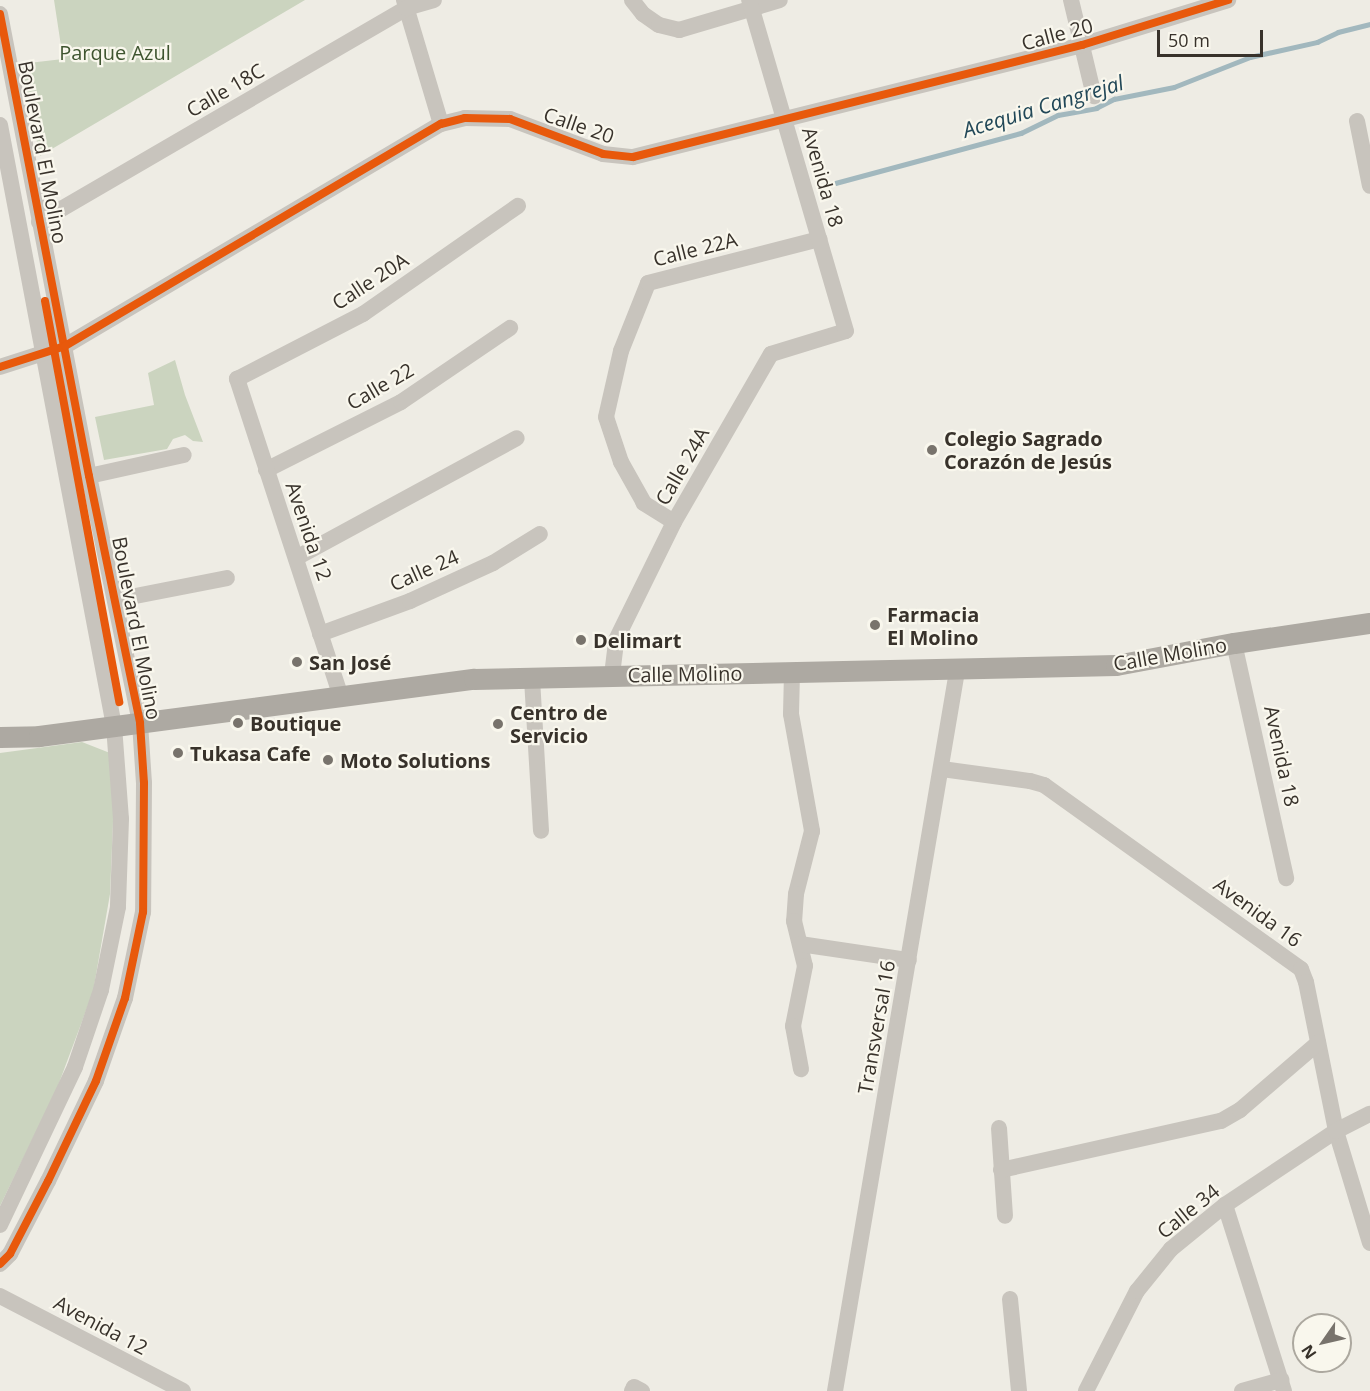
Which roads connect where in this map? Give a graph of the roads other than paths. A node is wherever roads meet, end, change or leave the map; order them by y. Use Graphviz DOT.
graph roads {
  1 [pos="434,0"];
  2 [pos="632,0"];
  3 [pos="780,0"];
  4 [pos="1071,0"];
  5 [pos="1228,0"];
  6 [pos="405,4"];
  7 [pos="751,4"];
  8 [pos="0,14"];
  9 [pos="1082,45"];
  10 [pos="1095,96"];
  11 [pos="784,120"];
  12 [pos="1357,121"];
  13 [pos="441,124"];
  14 [pos="0,125"];
  15 [pos="1370,186"];
  16 [pos="518,206"];
  17 [pos="39,222"];
  18 [pos="819,239"];
  19 [pos="510,328"];
  20 [pos="846,331"];
  21 [pos="65,346"];
  22 [pos="42,354"];
  23 [pos="0,367"];
  24 [pos="237,379"];
  25 [pos="517,438"];
  26 [pos="184,454"];
  27 [pos="266,470"];
  28 [pos="89,476"];
  29 [pos="674,522"];
  30 [pos="540,534"];
  31 [pos="296,558"];
  32 [pos="227,578"];
  33 [pos="115,600"];
  34 [pos="1370,623"];
  35 [pos="320,634"];
  36 [pos="1234,643"];
  37 [pos="957,671"];
  38 [pos="792,673"];
  39 [pos="612,675"];
  40 [pos="532,679"];
  41 [pos="340,697"];
  42 [pos="140,723"];
  43 [pos="114,726"];
  44 [pos="0,737"];
  45 [pos="942,769"];
  46 [pos="144,783"];
  47 [pos="119,784"];
  48 [pos="541,831"];
  49 [pos="1286,878"];
  50 [pos="800,944"];
  51 [pos="909,960"];
  52 [pos="1318,1043"];
  53 [pos="801,1069"];
  54 [pos="1370,1114"];
  55 [pos="999,1128"];
  56 [pos="1336,1131"];
  57 [pos="35,1149"];
  58 [pos="57,1161"];
  59 [pos="25,1168"];
  60 [pos="1001,1170"];
  61 [pos="48,1180"];
  62 [pos="1225,1205"];
  63 [pos="1005,1216"];
  64 [pos="0,1225"];
  65 [pos="1370,1243"];
  66 [pos="0,1264"];
  67 [pos="0,1296"];
  68 [pos="1010,1299"];
  69 [pos="162,1386"];
  70 [pos="1282,1386"];
  71 [pos="183,1391"];
  72 [pos="835,1391"];
  73 [pos="1019,1391"];
  74 [pos="1086,1391"];
  75 [pos="1242,1391"];
  1 -- 6 [label="street, Calle 18C"];
  2 -- 7 [label="street"];
  3 -- 7 [label="street"];
  4 -- 9 [label="street"];
  5 -- 9 [label="street, Calle 20"];
  6 -- 13 [label="street"];
  6 -- 17 [label="street, Calle 18C"];
  7 -- 11 [label="street, Avenida 18"];
  8 -- 17 [label="street, Boulevard El Molino"];
  9 -- 10 [label="street"];
  9 -- 11 [label="street, Calle 20"];
  11 -- 13 [label="street, Calle 20"];
  11 -- 18 [label="street, Avenida 18"];
  12 -- 15 [label="street"];
  13 -- 21 [label="street, Calle 20"];
  14 -- 22 [label="street, Boulevard El Molino"];
  16 -- 24 [label="street, Calle 20A"];
  17 -- 21 [label="street, Boulevard El Molino"];
  18 -- 20 [label="street, Avenida 18"];
  18 -- 29 [label="street, Calle 22A"];
  19 -- 27 [label="street, Calle 22"];
  20 -- 29 [label="street, Calle 24A"];
  21 -- 22 [label="street, Calle 20"];
  21 -- 28 [label="street, Boulevard El Molino"];
  22 -- 23 [label="street, Calle 20"];
  22 -- 43 [label="street, Boulevard El Molino"];
  24 -- 27 [label="street, Avenida 12"];
  25 -- 31 [label="street"];
  26 -- 28 [label="street"];
  27 -- 31 [label="street, Avenida 12"];
  28 -- 33 [label="street, Boulevard El Molino"];
  29 -- 39 [label="street, Calle 24A"];
  30 -- 35 [label="street, Calle 24"];
  31 -- 35 [label="street, Avenida 12"];
  32 -- 33 [label="street"];
  33 -- 42 [label="street, Boulevard El Molino"];
  34 -- 36 [label="main road, Calle Molino"];
  35 -- 41 [label="street, Avenida 12"];
  36 -- 37 [label="main road, Calle Molino"];
  36 -- 49 [label="street, Avenida 18"];
  37 -- 38 [label="main road, Calle Molino"];
  37 -- 45 [label="street, Transversal 16"];
  38 -- 39 [label="main road, Calle Molino"];
  38 -- 50 [label="street"];
  39 -- 40 [label="main road, Calle Molino"];
  40 -- 41 [label="main road, Calle Molino"];
  40 -- 48 [label="street"];
  41 -- 42 [label="main road, Calle Molino"];
  42 -- 43 [label="main road, Calle Molino"];
  42 -- 46 [label="street, Boulevard El Molino"];
  43 -- 44 [label="main road, Calle Molino"];
  43 -- 47 [label="street, Boulevard El Molino"];
  45 -- 51 [label="street, Transversal 16"];
  45 -- 52 [label="street, Avenida 16"];
  46 -- 47 [label="street"];
  46 -- 58 [label="street, Boulevard El Molino"];
  47 -- 57 [label="street, Boulevard El Molino"];
  50 -- 51 [label="street"];
  50 -- 53 [label="street"];
  51 -- 72 [label="street, Transversal 16"];
  52 -- 56 [label="street, Avenida 16"];
  52 -- 60 [label="street"];
  54 -- 56 [label="street, Calle 34"];
  55 -- 60 [label="street"];
  56 -- 62 [label="street, Calle 34"];
  56 -- 65 [label="street, Avenida 16"];
  57 -- 58 [label="street"];
  57 -- 59 [label="street, Boulevard El Molino"];
  58 -- 61 [label="street, Boulevard El Molino"];
  59 -- 61 [label="street"];
  59 -- 64 [label="street, Boulevard El Molino"];
  60 -- 63 [label="street"];
  61 -- 66 [label="street, Boulevard El Molino"];
  62 -- 70 [label="street"];
  62 -- 74 [label="street, Calle 34"];
  67 -- 69 [label="street, Avenida 12"];
  68 -- 73 [label="street"];
  69 -- 71 [label="street, Avenida 12"];
  70 -- 75 [label="street"];
}
